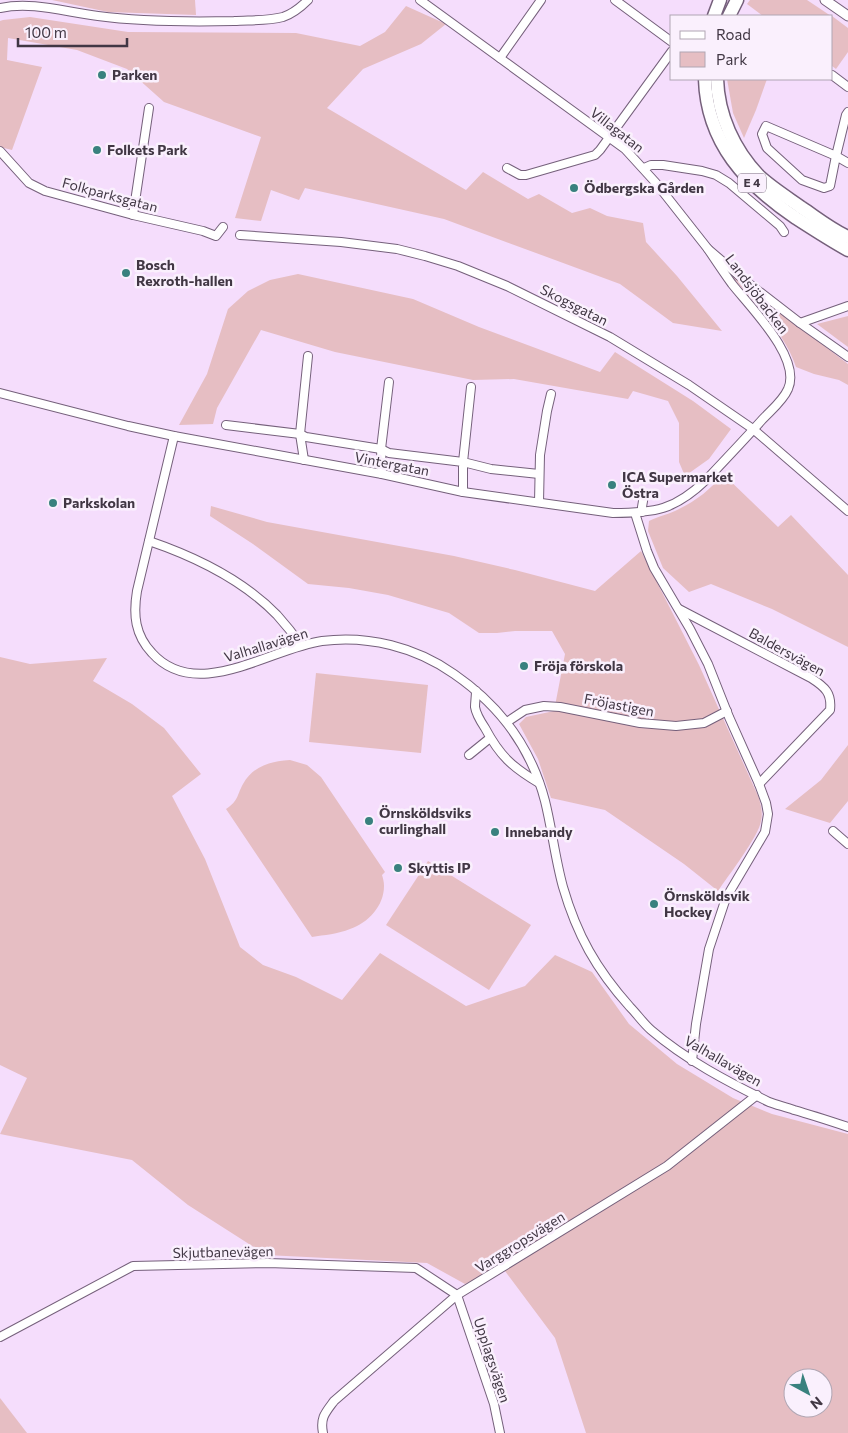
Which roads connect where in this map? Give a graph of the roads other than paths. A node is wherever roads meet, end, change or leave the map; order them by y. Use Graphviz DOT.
graph roads {
  1 [pos="308,0"];
  2 [pos="420,0"];
  3 [pos="542,0"];
  4 [pos="616,0"];
  5 [pos="720,0"];
  6 [pos="737,0"];
  7 [pos="825,0"];
  8 [pos="837,3"];
  9 [pos="0,8"];
  10 [pos="714,15"];
  11 [pos="730,15"];
  12 [pos="848,16"];
  13 [pos="670,40"];
  14 [pos="670,54"];
  15 [pos="500,58"];
  16 [pos="833,76"];
  17 [pos="705,80"];
  18 [pos="716,80"];
  19 [pos="848,87"];
  20 [pos="149,108"];
  21 [pos="848,112"];
  22 [pos="609,137"];
  23 [pos="0,151"];
  24 [pos="836,156"];
  25 [pos="848,163"];
  26 [pos="507,168"];
  27 [pos="644,168"];
  28 [pos="133,215"];
  29 [pos="223,226"];
  30 [pos="784,232"];
  31 [pos="240,235"];
  32 [pos="848,237"];
  33 [pos="708,249"];
  34 [pos="848,250"];
  35 [pos="848,306"];
  36 [pos="800,323"];
  37 [pos="308,356"];
  38 [pos="848,357"];
  39 [pos="389,382"];
  40 [pos="471,387"];
  41 [pos="0,393"];
  42 [pos="551,394"];
  43 [pos="226,424"];
  44 [pos="753,429"];
  45 [pos="300,434"];
  46 [pos="174,436"];
  47 [pos="381,449"];
  48 [pos="304,460"];
  49 [pos="463,462"];
  50 [pos="382,474"];
  51 [pos="540,474"];
  52 [pos="463,492"];
  53 [pos="644,495"];
  54 [pos="539,502"];
  55 [pos="848,511"];
  56 [pos="639,513"];
  57 [pos="149,541"];
  58 [pos="677,608"];
  59 [pos="301,645"];
  60 [pos="476,691"];
  61 [pos="727,711"];
  62 [pos="507,722"];
  63 [pos="490,738"];
  64 [pos="469,755"];
  65 [pos="539,783"];
  66 [pos="759,784"];
  67 [pos="833,831"];
  68 [pos="848,844"];
  69 [pos="692,1061"];
  70 [pos="757,1095"];
  71 [pos="848,1127"];
  72 [pos="457,1294"];
  73 [pos="0,1337"];
  74 [pos="323,1433"];
  75 [pos="500,1433"];
  1 -- 9 [label="street"];
  2 -- 15 [label="street, Villagatan"];
  3 -- 15 [label="street"];
  4 -- 13 [label="street"];
  5 -- 10 [label="highway"];
  6 -- 11 [label="highway"];
  7 -- 8 [label="street"];
  8 -- 12 [label="street"];
  14 -- 22 [label="street"];
  15 -- 22 [label="street, Villagatan"];
  16 -- 19 [label="street"];
  17 -- 34 [label="highway, E 4"];
  18 -- 32 [label="highway, E 4"];
  20 -- 28 [label="street"];
  21 -- 24 [label="street"];
  22 -- 26 [label="street"];
  22 -- 27 [label="street, Villagatan"];
  23 -- 28 [label="street, Folkparksgatan"];
  24 -- 24 [label="street"];
  24 -- 25 [label="street"];
  27 -- 30 [label="street"];
  27 -- 33 [label="street, Villagatan"];
  28 -- 29 [label="street, Folkparksgatan"];
  31 -- 44 [label="street, Skogsgatan"];
  33 -- 36 [label="street, Villagatan"];
  33 -- 44 [label="street, Landsjöbacken"];
  35 -- 36 [label="street"];
  36 -- 38 [label="street, Villagatan"];
  37 -- 45 [label="street"];
  39 -- 47 [label="street"];
  40 -- 49 [label="street"];
  41 -- 46 [label="street, Vintergatan"];
  42 -- 51 [label="street"];
  43 -- 45 [label="street"];
  44 -- 55 [label="street, Skogsgatan"];
  44 -- 56 [label="street, Vintergatan"];
  45 -- 47 [label="street"];
  45 -- 48 [label="street"];
  46 -- 48 [label="street, Vintergatan"];
  46 -- 57 [label="street, Valhallavägen"];
  47 -- 49 [label="street"];
  47 -- 50 [label="street"];
  48 -- 50 [label="street, Vintergatan"];
  49 -- 51 [label="street"];
  49 -- 52 [label="street"];
  50 -- 52 [label="street, Vintergatan"];
  51 -- 54 [label="street"];
  52 -- 54 [label="street, Vintergatan"];
  53 -- 56 [label="street"];
  54 -- 56 [label="street, Vintergatan"];
  56 -- 58 [label="street"];
  57 -- 59 [label="street"];
  57 -- 59 [label="street, Valhallavägen"];
  58 -- 61 [label="street"];
  58 -- 66 [label="street, Baldersvägen"];
  59 -- 60 [label="street, Valhallavägen"];
  60 -- 62 [label="street, Valhallavägen"];
  60 -- 63 [label="street"];
  61 -- 62 [label="street, Fröjastigen"];
  61 -- 66 [label="street"];
  62 -- 65 [label="street, Valhallavägen"];
  63 -- 64 [label="street"];
  63 -- 65 [label="street"];
  65 -- 69 [label="street, Valhallavägen"];
  66 -- 69 [label="street"];
  67 -- 68 [label="street"];
  69 -- 70 [label="street, Valhallavägen"];
  70 -- 71 [label="street, Valhallavägen"];
  70 -- 72 [label="street, Varggropsvägen"];
  72 -- 73 [label="street, Skjutbanevägen"];
  72 -- 74 [label="street, Varggropsvägen"];
  72 -- 75 [label="street, Upplagsvägen"];
}
